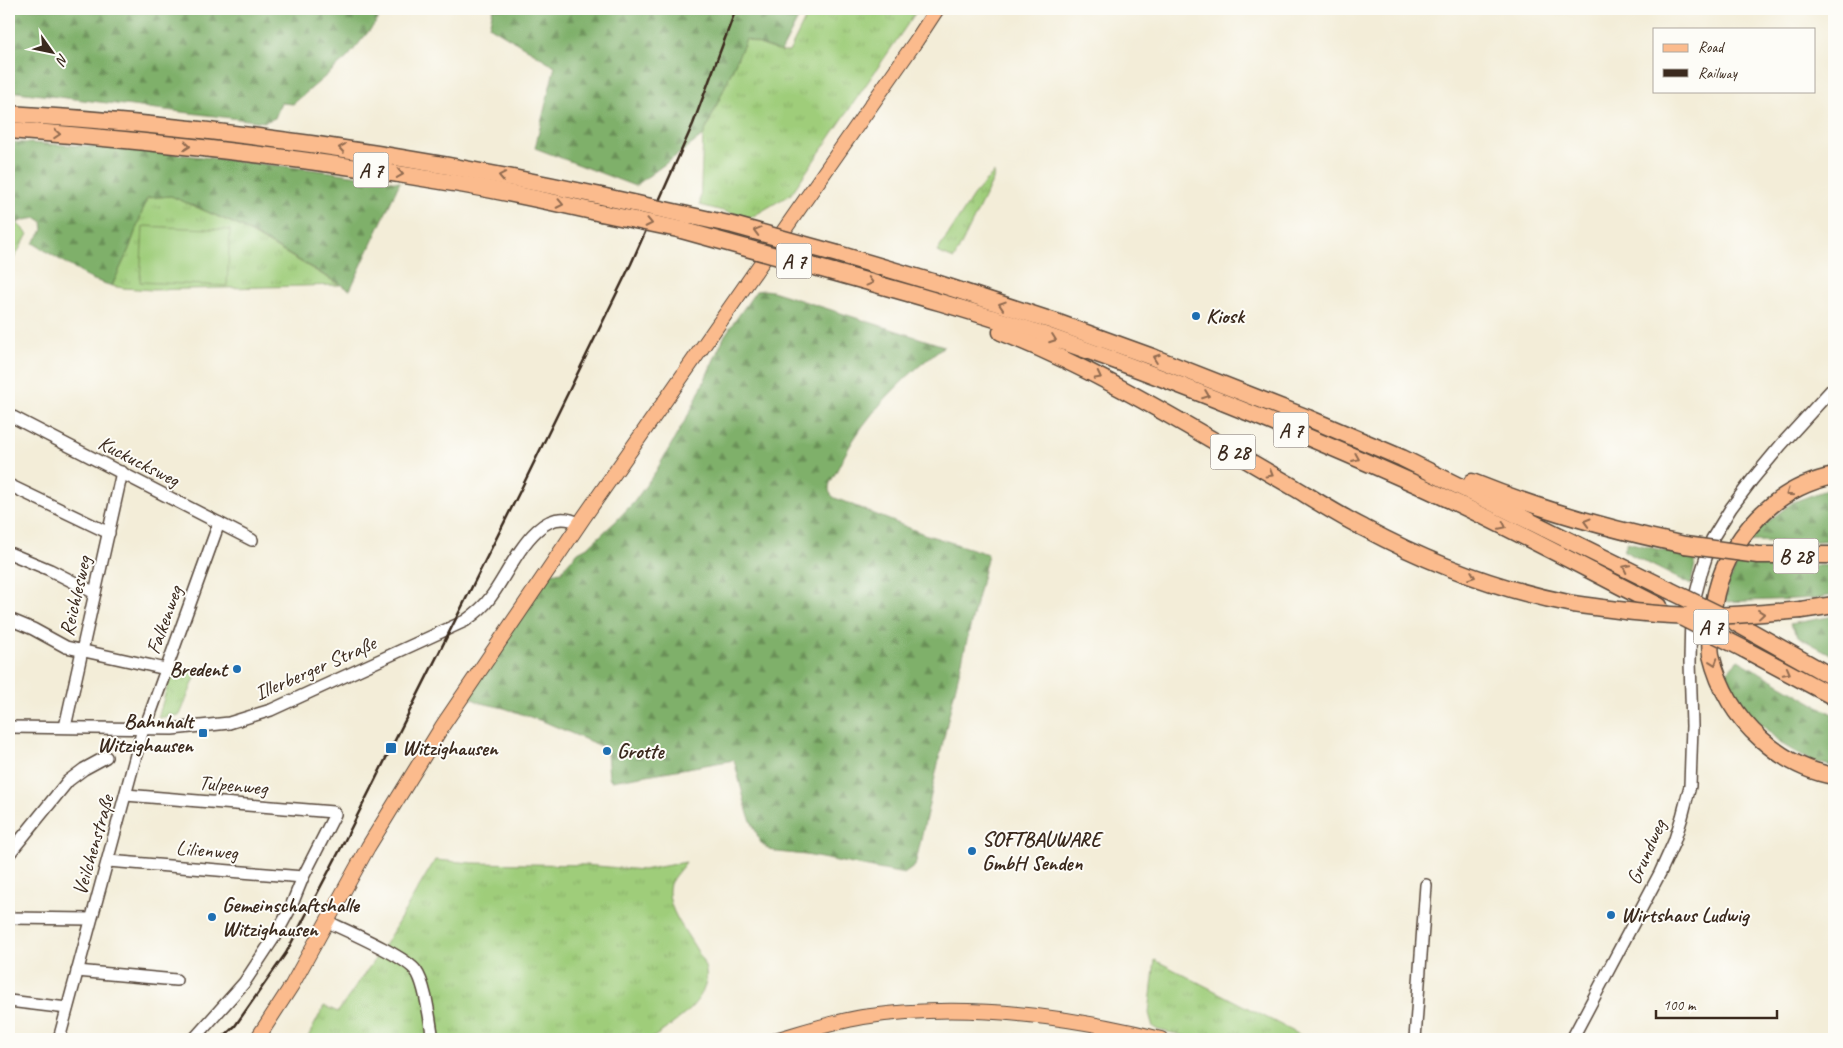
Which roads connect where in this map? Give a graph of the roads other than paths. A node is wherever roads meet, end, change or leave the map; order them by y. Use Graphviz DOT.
graph roads {
  1 [pos="937,9"];
  2 [pos="9,114"];
  3 [pos="9,130"];
  4 [pos="110,130"];
  5 [pos="907,292"];
  6 [pos="1834,388"];
  7 [pos="9,415"];
  8 [pos="1402,458"];
  9 [pos="122,472"];
  10 [pos="1834,476"];
  11 [pos="9,485"];
  12 [pos="219,523"];
  13 [pos="580,524"];
  14 [pos="109,533"];
  15 [pos="252,540"];
  16 [pos="9,553"];
  17 [pos="1834,556"];
  18 [pos="95,593"];
  19 [pos="1834,605"];
  20 [pos="9,619"];
  21 [pos="82,651"];
  22 [pos="166,670"];
  23 [pos="1834,678"];
  24 [pos="1834,697"];
  25 [pos="9,727"];
  26 [pos="65,727"];
  27 [pos="143,729"];
  28 [pos="106,756"];
  29 [pos="1834,776"];
  30 [pos="126,795"];
  31 [pos="9,854"];
  32 [pos="108,861"];
  33 [pos="303,877"];
  34 [pos="1426,885"];
  35 [pos="9,918"];
  36 [pos="91,919"];
  37 [pos="328,922"];
  38 [pos="77,971"];
  39 [pos="176,980"];
  40 [pos="9,1001"];
  41 [pos="68,1008"];
  42 [pos="59,1039"];
  43 [pos="194,1039"];
  44 [pos="257,1039"];
  45 [pos="434,1039"];
  46 [pos="778,1039"];
  47 [pos="1162,1039"];
  48 [pos="1415,1039"];
  49 [pos="1572,1039"];
  1 -- 13 [label="main road"];
  2 -- 4 [label="highway, A 7"];
  3 -- 4 [label="highway, A 7, one-way"];
  4 -- 5 [label="highway, A 7, one-way, bridge"];
  8 -- 4 [label="highway, A 7, one-way, bridge"];
  5 -- 19 [label="highway, B 28, one-way, bridge"];
  5 -- 24 [label="highway, A 7, one-way, bridge"];
  6 -- 49 [label="street, Grundweg"];
  7 -- 9 [label="street, Kuckucksweg"];
  17 -- 8 [label="highway, B 28, one-way, bridge"];
  23 -- 8 [label="highway, A 7, one-way, bridge"];
  9 -- 12 [label="street, Kuckucksweg"];
  9 -- 14 [label="street, Reichlesweg"];
  10 -- 29 [label="highway, A 7, one-way"];
  11 -- 14 [label="street"];
  12 -- 15 [label="street, Kuckucksweg"];
  12 -- 22 [label="street, Falkenweg"];
  13 -- 27 [label="street, Illerberger Straße"];
  13 -- 37 [label="main road"];
  14 -- 18 [label="street, Reichlesweg"];
  16 -- 18 [label="street"];
  18 -- 21 [label="street, Reichlesweg"];
  20 -- 21 [label="street"];
  21 -- 22 [label="street"];
  21 -- 26 [label="street, Reichlesweg"];
  22 -- 27 [label="street, Falkenweg"];
  25 -- 26 [label="street, Illerberger Straße"];
  26 -- 27 [label="street, Illerberger Straße"];
  27 -- 30 [label="street, Veilchenstraße"];
  28 -- 31 [label="street"];
  30 -- 32 [label="street, Veilchenstraße"];
  30 -- 33 [label="street, Tulpenweg"];
  32 -- 33 [label="street, Lilienweg"];
  32 -- 36 [label="street, Veilchenstraße"];
  33 -- 43 [label="street"];
  34 -- 48 [label="street"];
  35 -- 36 [label="street"];
  36 -- 38 [label="street, Veilchenstraße"];
  37 -- 44 [label="main road"];
  37 -- 45 [label="street"];
  38 -- 39 [label="street"];
  38 -- 41 [label="street, Veilchenstraße"];
  40 -- 41 [label="street"];
  41 -- 42 [label="street, Veilchenstraße"];
  46 -- 47 [label="main road"];
}
